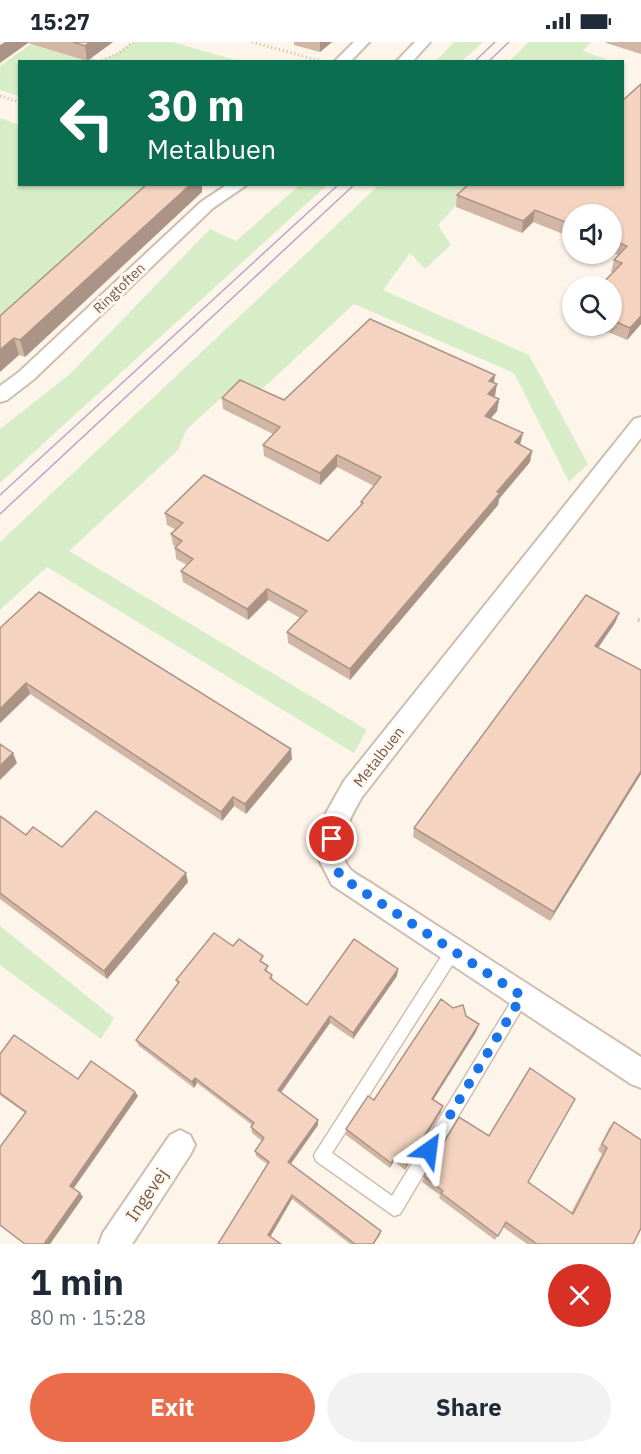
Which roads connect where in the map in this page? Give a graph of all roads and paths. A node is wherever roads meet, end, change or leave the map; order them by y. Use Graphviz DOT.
graph roads {
  1 [pos="133,42"];
  2 [pos="252,42"];
  3 [pos="362,42"];
  4 [pos="423,42"];
  5 [pos="297,49"];
  6 [pos="292,53"];
  7 [pos="102,60"];
  8 [pos="315,60"];
  9 [pos="343,60"];
  10 [pos="405,60"];
  11 [pos="0,96"];
  12 [pos="18,101"];
  13 [pos="237,186"];
  14 [pos="0,395"];
  15 [pos="641,424"];
  16 [pos="453,951"];
  17 [pos="522,996"];
  18 [pos="641,1074"];
  19 [pos="180,1145"];
  20 [pos="114,1244"];
  1 -- 7 [label="path"];
  2 -- 6 [label="path"];
  3 -- 9 [label="street"];
  4 -- 10 [label="street"];
  5 -- 6 [label="path"];
  6 -- 8 [label="path"];
  11 -- 12 [label="path"];
  13 -- 14 [label="street, Ringtoften"];
  15 -- 16 [label="street, Metalbuen"];
  16 -- 17 [label="street, Metalbuen"];
  16 -- 17 [label="lane"];
  17 -- 18 [label="street, Metalbuen"];
  19 -- 20 [label="street, Ingevej"];
}
